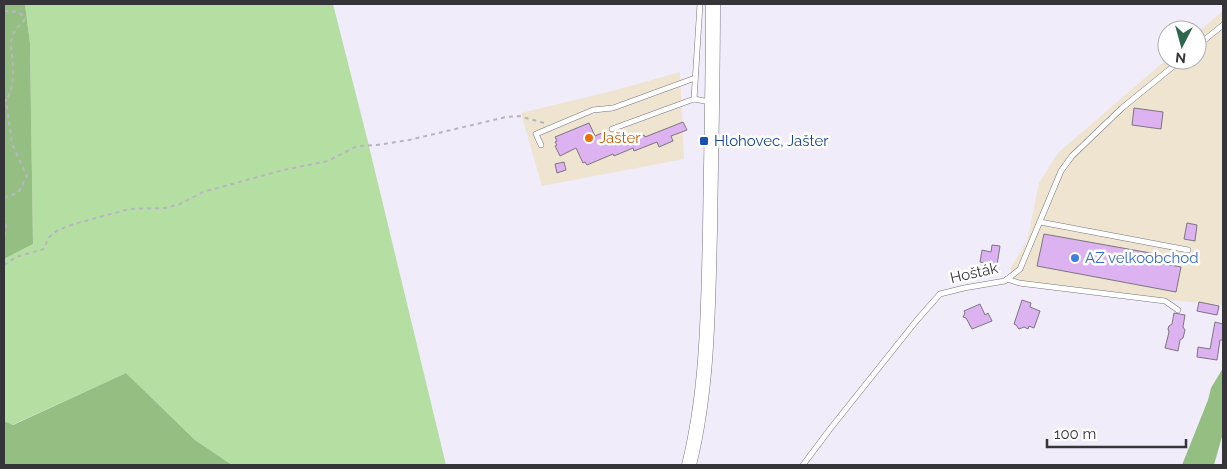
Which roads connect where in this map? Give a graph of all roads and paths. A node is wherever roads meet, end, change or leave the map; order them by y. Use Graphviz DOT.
graph roads {
  1 [pos="700,4"];
  2 [pos="713,4"];
  3 [pos="4,11"];
  4 [pos="1223,25"];
  5 [pos="1207,38"];
  6 [pos="1169,70"];
  7 [pos="695,78"];
  8 [pos="5,99"];
  9 [pos="694,99"];
  10 [pos="713,102"];
  11 [pos="555,126"];
  12 [pos="612,130"];
  13 [pos="541,145"];
  14 [pos="4,198"];
  15 [pos="4,216"];
  16 [pos="1040,222"];
  17 [pos="4,238"];
  18 [pos="1188,250"];
  19 [pos="4,264"];
  20 [pos="1008,279"];
  21 [pos="1178,310"];
  22 [pos="689,465"];
  23 [pos="803,465"];
  1 -- 7 [label="lane"];
  2 -- 10 [label="main road"];
  3 -- 8 [label="path"];
  4 -- 5 [label="lane"];
  6 -- 16 [label="lane, Hošták"];
  7 -- 9 [label="lane"];
  7 -- 11 [label="lane"];
  8 -- 14 [label="path"];
  9 -- 10 [label="lane"];
  9 -- 12 [label="lane"];
  10 -- 22 [label="main road"];
  11 -- 13 [label="lane"];
  11 -- 19 [label="path"];
  15 -- 17 [label="path"];
  16 -- 18 [label="lane"];
  16 -- 20 [label="lane, Hošták"];
  20 -- 21 [label="lane"];
  20 -- 23 [label="lane, Hošták"];
}
